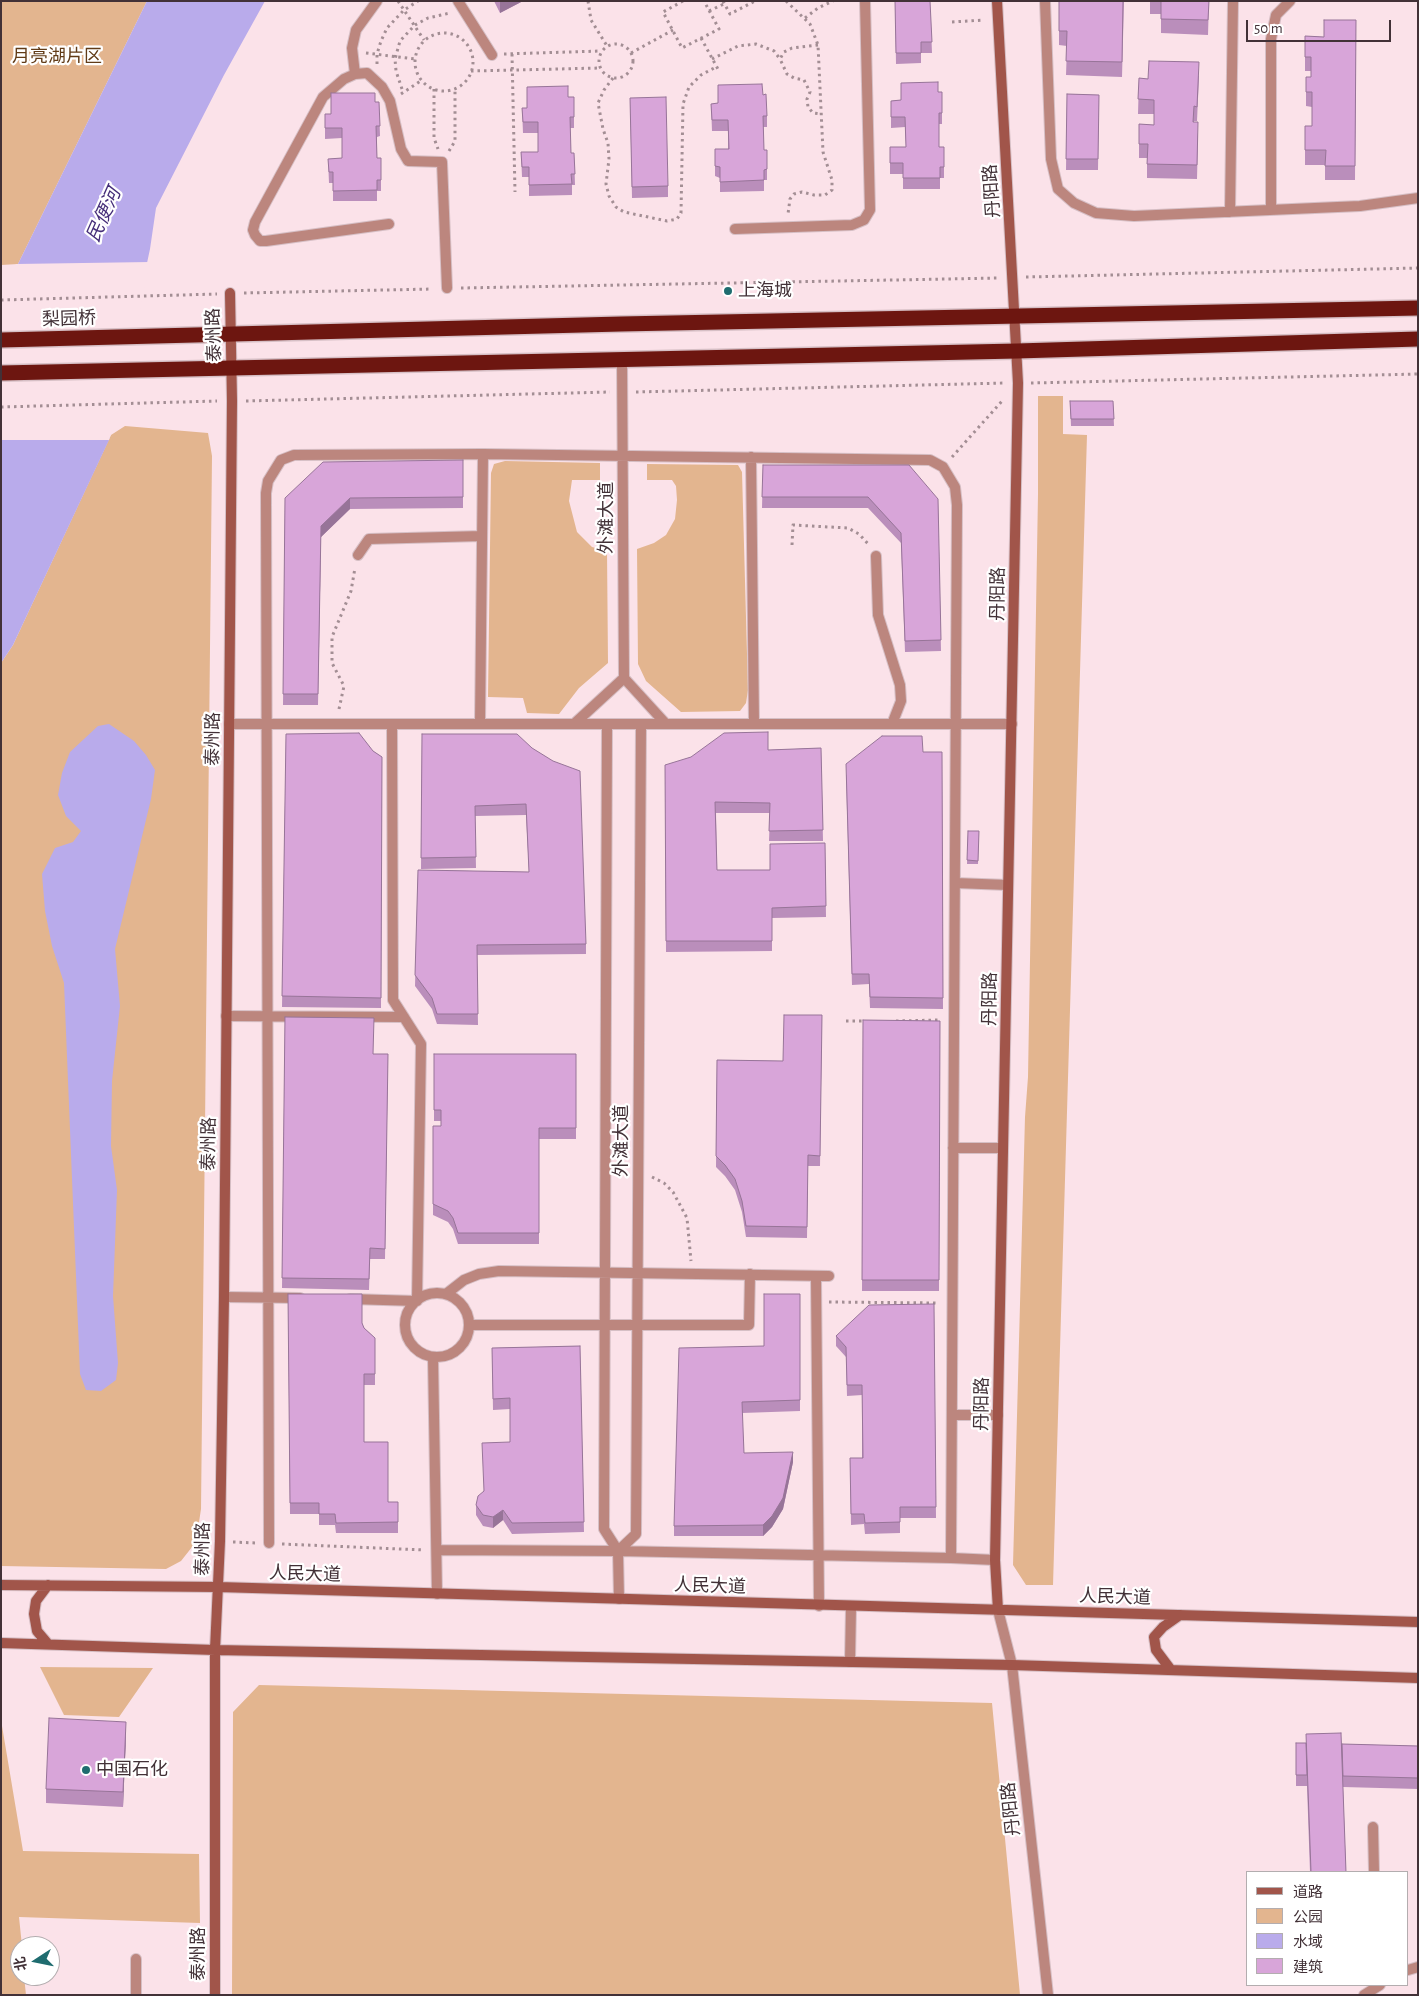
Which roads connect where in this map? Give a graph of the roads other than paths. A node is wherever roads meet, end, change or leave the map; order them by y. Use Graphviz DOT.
graph roads {
  1 [pos="377,1"];
  2 [pos="865,1"];
  3 [pos="997,1"];
  4 [pos="1045,1"];
  5 [pos="1234,1"];
  6 [pos="1290,1"];
  7 [pos="461,5"];
  8 [pos="492,55"];
  9 [pos="355,74"];
  10 [pos="1418,198"];
  11 [pos="1271,210"];
  12 [pos="1230,212"];
  13 [pos="389,224"];
  14 [pos="734,229"];
  15 [pos="447,288"];
  16 [pos="230,294"];
  17 [pos="1418,308"];
  18 [pos="1016,317"];
  19 [pos="230,334"];
  20 [pos="1418,339"];
  21 [pos="1,340"];
  22 [pos="1017,350"];
  23 [pos="622,359"];
  24 [pos="232,368"];
  25 [pos="1,373"];
  26 [pos="483,454"];
  27 [pos="622,456"];
  28 [pos="751,457"];
  29 [pos="482,536"];
  30 [pos="358,555"];
  31 [pos="876,556"];
  32 [pos="624,678"];
  33 [pos="229,724"];
  34 [pos="266,724"];
  35 [pos="392,724"];
  36 [pos="480,724"];
  37 [pos="574,724"];
  38 [pos="607,724"];
  39 [pos="641,724"];
  40 [pos="666,724"];
  41 [pos="754,724"];
  42 [pos="892,724"];
  43 [pos="956,724"];
  44 [pos="1012,724"];
  45 [pos="955,883"];
  46 [pos="1008,884"];
  47 [pos="226,1016"];
  48 [pos="267,1017"];
  49 [pos="404,1017"];
  50 [pos="953,1148"];
  51 [pos="1003,1148"];
  52 [pos="605,1272"];
  53 [pos="637,1273"];
  54 [pos="750,1274"];
  55 [pos="816,1276"];
  56 [pos="829,1276"];
  57 [pos="446,1294"];
  58 [pos="224,1297"];
  59 [pos="268,1298"];
  60 [pos="308,1298"];
  61 [pos="338,1299"];
  62 [pos="417,1301"];
  63 [pos="469,1325"];
  64 [pos="605,1325"];
  65 [pos="637,1325"];
  66 [pos="433,1357"];
  67 [pos="952,1415"];
  68 [pos="998,1415"];
  69 [pos="269,1543"];
  70 [pos="437,1550"];
  71 [pos="618,1552"];
  72 [pos="818,1556"];
  73 [pos="951,1558"];
  74 [pos="995,1560"];
  75 [pos="1,1585"];
  76 [pos="48,1585"];
  77 [pos="218,1587"];
  78 [pos="437,1594"];
  79 [pos="619,1600"];
  80 [pos="819,1606"];
  81 [pos="851,1607"];
  82 [pos="998,1610"];
  83 [pos="1180,1615"];
  84 [pos="1418,1622"];
  85 [pos="1,1643"];
  86 [pos="48,1644"];
  87 [pos="215,1650"];
  88 [pos="850,1662"];
  89 [pos="1012,1665"];
  90 [pos="1171,1670"];
  91 [pos="1418,1678"];
  92 [pos="1373,1827"];
  93 [pos="1374,1871"];
  94 [pos="136,1959"];
  95 [pos="1377,1986"];
  96 [pos="136,1995"];
  97 [pos="215,1995"];
  98 [pos="1048,1995"];
  99 [pos="1364,1995"];
  1 -- 9 [label="street"];
  2 -- 14 [label="street"];
  3 -- 18 [label="street, 丹阳路"];
  4 -- 12 [label="street"];
  5 -- 12 [label="street"];
  6 -- 11 [label="street"];
  7 -- 8 [label="street"];
  9 -- 13 [label="street"];
  9 -- 15 [label="street"];
  10 -- 11 [label="street"];
  11 -- 12 [label="street"];
  16 -- 19 [label="street, 泰州路"];
  17 -- 18 [label="highway, 梨园桥"];
  18 -- 19 [label="highway, 梨园桥"];
  18 -- 22 [label="street, 丹阳路"];
  19 -- 21 [label="highway, 梨园桥"];
  19 -- 24 [label="street, 泰州路"];
  20 -- 22 [label="highway"];
  22 -- 23 [label="highway"];
  22 -- 44 [label="street, 丹阳路"];
  23 -- 24 [label="highway"];
  23 -- 27 [label="street, 外滩大道"];
  24 -- 25 [label="highway"];
  24 -- 33 [label="street, 泰州路"];
  26 -- 27 [label="street"];
  26 -- 29 [label="street"];
  26 -- 34 [label="street"];
  27 -- 28 [label="street"];
  27 -- 32 [label="street, 外滩大道"];
  28 -- 41 [label="street"];
  28 -- 43 [label="street"];
  29 -- 30 [label="street"];
  29 -- 36 [label="street"];
  31 -- 42 [label="street"];
  32 -- 37 [label="street"];
  32 -- 40 [label="street"];
  33 -- 34 [label="street"];
  33 -- 47 [label="street, 泰州路"];
  34 -- 35 [label="street"];
  34 -- 48 [label="street"];
  35 -- 36 [label="street"];
  35 -- 49 [label="street"];
  36 -- 37 [label="street"];
  37 -- 38 [label="street"];
  38 -- 39 [label="street"];
  38 -- 52 [label="street, 外滩大道"];
  39 -- 40 [label="street"];
  39 -- 53 [label="street, 外滩大道"];
  40 -- 41 [label="street"];
  41 -- 42 [label="street"];
  42 -- 43 [label="street"];
  43 -- 44 [label="street"];
  43 -- 45 [label="street"];
  44 -- 46 [label="street, 丹阳路"];
  45 -- 46 [label="street"];
  45 -- 50 [label="street"];
  46 -- 51 [label="street, 丹阳路"];
  47 -- 48 [label="street"];
  47 -- 58 [label="street, 泰州路"];
  48 -- 49 [label="street"];
  48 -- 59 [label="street"];
  49 -- 62 [label="street"];
  50 -- 51 [label="street"];
  50 -- 67 [label="street"];
  51 -- 68 [label="street, 丹阳路"];
  52 -- 53 [label="street"];
  52 -- 57 [label="street"];
  52 -- 64 [label="street, 外滩大道"];
  53 -- 54 [label="street"];
  53 -- 65 [label="street, 外滩大道"];
  54 -- 55 [label="street"];
  54 -- 65 [label="street"];
  55 -- 56 [label="street"];
  55 -- 72 [label="street"];
  57 -- 62 [label="street"];
  57 -- 63 [label="street"];
  58 -- 59 [label="street"];
  58 -- 77 [label="street, 泰州路"];
  59 -- 60 [label="street"];
  59 -- 69 [label="street"];
  61 -- 62 [label="street"];
  62 -- 66 [label="street"];
  63 -- 64 [label="street"];
  63 -- 66 [label="street"];
  64 -- 65 [label="street"];
  64 -- 71 [label="street, 外滩大道"];
  65 -- 71 [label="street, 外滩大道"];
  66 -- 70 [label="street"];
  67 -- 68 [label="street"];
  67 -- 73 [label="street"];
  68 -- 74 [label="street, 丹阳路"];
  70 -- 71 [label="street"];
  70 -- 78 [label="street"];
  71 -- 72 [label="street"];
  71 -- 79 [label="street, 外滩大道"];
  72 -- 73 [label="street"];
  72 -- 80 [label="street"];
  73 -- 74 [label="street"];
  74 -- 82 [label="street, 丹阳路"];
  75 -- 76 [label="street, 人民大道"];
  76 -- 77 [label="street, 人民大道"];
  76 -- 86 [label="street"];
  77 -- 78 [label="street, 人民大道"];
  77 -- 87 [label="street, 泰州路"];
  78 -- 79 [label="street, 人民大道"];
  79 -- 80 [label="street, 人民大道"];
  80 -- 81 [label="street, 人民大道"];
  81 -- 82 [label="street, 人民大道"];
  81 -- 88 [label="street"];
  82 -- 83 [label="street, 人民大道"];
  82 -- 89 [label="street, 丹阳路"];
  83 -- 84 [label="street, 人民大道"];
  83 -- 90 [label="street"];
  85 -- 86 [label="street"];
  86 -- 87 [label="street"];
  87 -- 88 [label="street"];
  87 -- 97 [label="street, 泰州路"];
  88 -- 89 [label="street"];
  89 -- 90 [label="street"];
  89 -- 98 [label="street, 丹阳路"];
  90 -- 91 [label="street"];
  92 -- 93 [label="street"];
  94 -- 96 [label="street"];
  95 -- 99 [label="street"];
}
